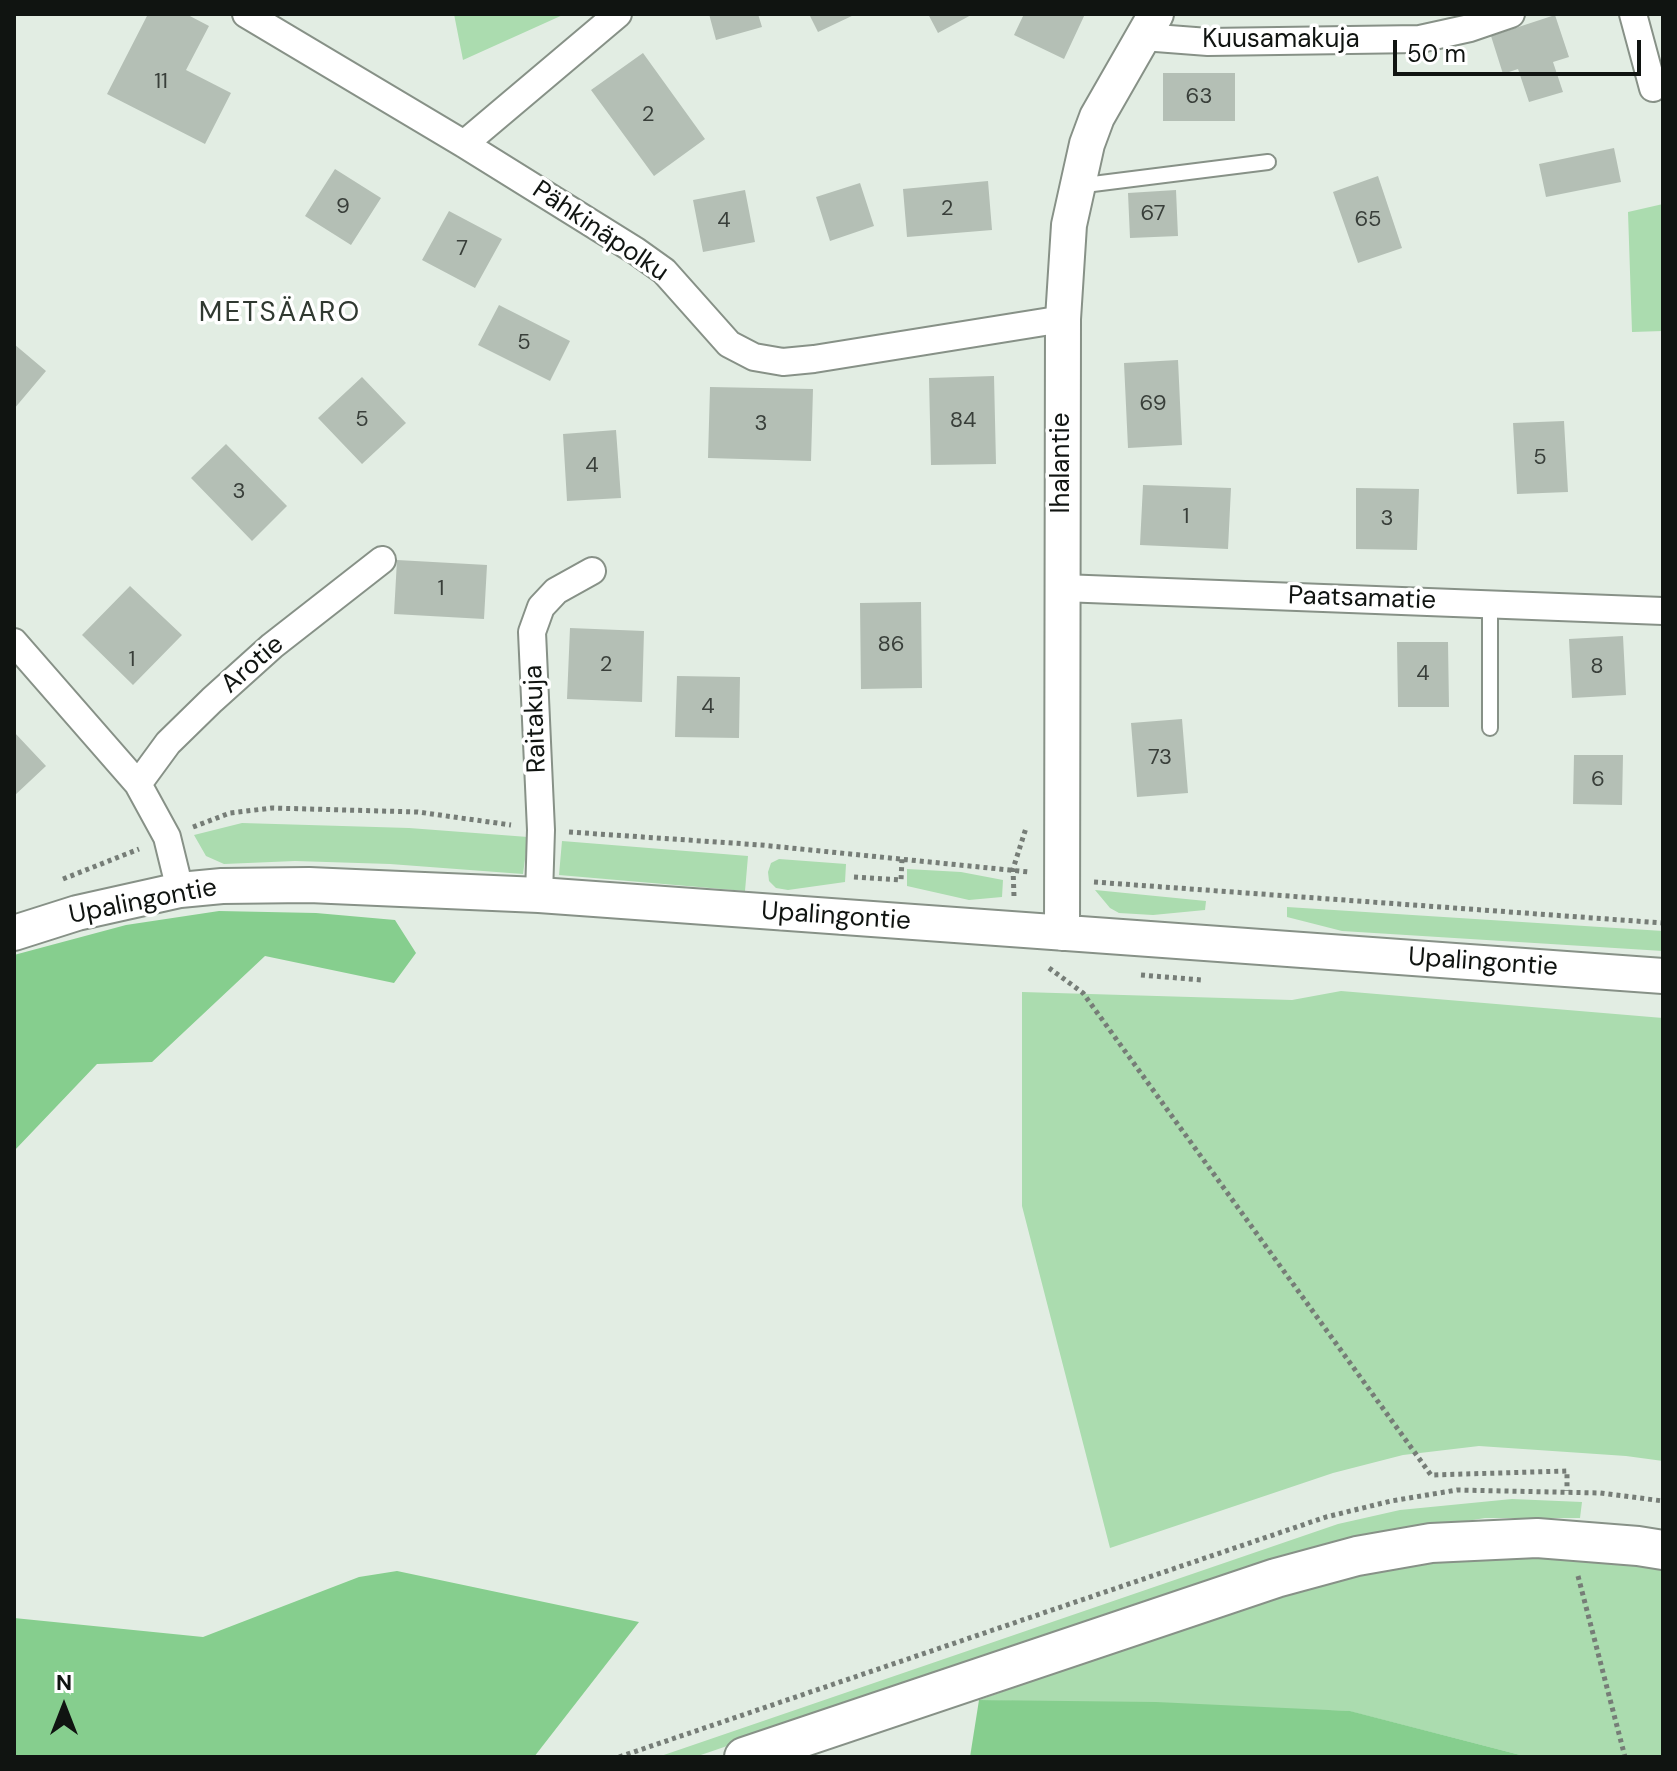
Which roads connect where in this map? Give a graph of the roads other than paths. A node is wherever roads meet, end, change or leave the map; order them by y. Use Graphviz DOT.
graph roads {
  1 [pos="246,14"];
  2 [pos="618,14"];
  3 [pos="1511,14"];
  4 [pos="1633,14"];
  5 [pos="1150,26"];
  6 [pos="1653,88"];
  7 [pos="464,144"];
  8 [pos="1268,162"];
  9 [pos="1076,186"];
  10 [pos="1063,319"];
  11 [pos="382,560"];
  12 [pos="592,571"];
  13 [pos="1062,588"];
  14 [pos="1490,604"];
  15 [pos="1663,611"];
  16 [pos="14,642"];
  17 [pos="1490,728"];
  18 [pos="138,784"];
  19 [pos="180,890"];
  20 [pos="539,895"];
  21 [pos="14,933"];
  22 [pos="1062,933"];
  23 [pos="1663,976"];
  24 [pos="1663,1550"];
  25 [pos="744,1757"];
  1 -- 7 [label="street, Pähkinäpolku"];
  2 -- 7 [label="street"];
  3 -- 5 [label="street, Kuusamakuja"];
  4 -- 6 [label="street"];
  5 -- 9 [label="street, Ihalantie"];
  7 -- 10 [label="street, Pähkinäpolku"];
  8 -- 9 [label="lane"];
  9 -- 10 [label="street, Ihalantie"];
  10 -- 13 [label="street, Ihalantie"];
  11 -- 18 [label="street, Arotie"];
  12 -- 20 [label="street, Raitakuja"];
  13 -- 14 [label="street, Paatsamatie"];
  13 -- 22 [label="street, Ihalantie"];
  14 -- 15 [label="street, Paatsamatie"];
  14 -- 17 [label="lane"];
  16 -- 18 [label="street"];
  18 -- 19 [label="street"];
  19 -- 20 [label="street, Upalingontie"];
  19 -- 21 [label="street, Upalingontie"];
  20 -- 22 [label="street, Upalingontie"];
  22 -- 23 [label="street, Upalingontie"];
  24 -- 25 [label="main road"];
}
